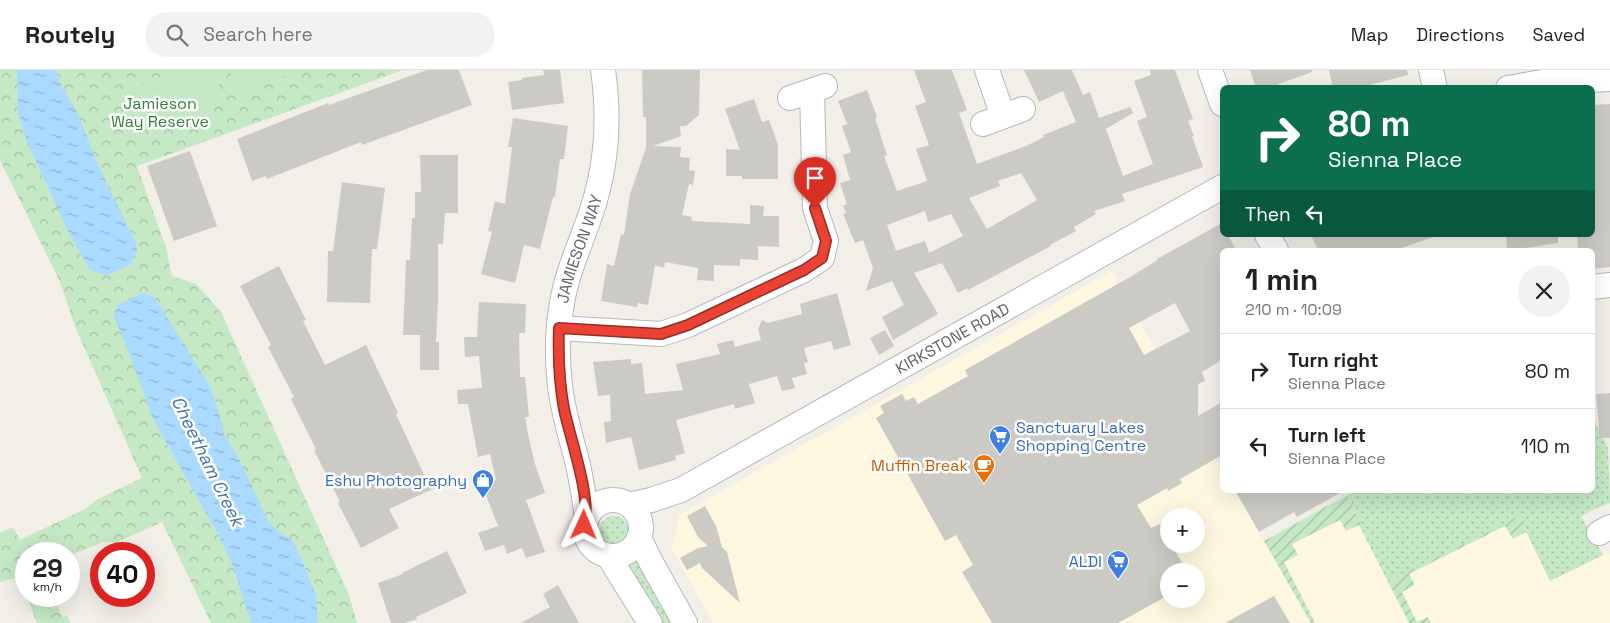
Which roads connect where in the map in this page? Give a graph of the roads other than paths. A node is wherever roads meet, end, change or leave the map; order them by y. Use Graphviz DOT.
graph roads {
  1 [pos="603,70"];
  2 [pos="987,70"];
  3 [pos="1210,70"];
  4 [pos="1431,70"];
  5 [pos="1610,79"];
  6 [pos="1434,85"];
  7 [pos="1525,85"];
  8 [pos="809,92"];
  9 [pos="1220,98"];
  10 [pos="1003,116"];
  11 [pos="1220,188"];
  12 [pos="1268,237"];
  13 [pos="1275,248"];
  14 [pos="1610,285"];
  15 [pos="1595,287"];
  16 [pos="559,328"];
  17 [pos="576,458"];
  18 [pos="682,490"];
  19 [pos="620,502"];
  20 [pos="587,517"];
  21 [pos="640,536"];
  22 [pos="609,557"];
  23 [pos="650,623"];
  24 [pos="685,623"];
  1 -- 16 [label="street, JAMIESON WAY"];
  2 -- 10 [label="street"];
  3 -- 9 [label="street"];
  4 -- 6 [label="street"];
  5 -- 7 [label="street"];
  8 -- 16 [label="street"];
  11 -- 18 [label="street, KIRKSTONE ROAD"];
  12 -- 13 [label="street"];
  14 -- 15 [label="street"];
  16 -- 17 [label="street, JAMIESON WAY"];
  17 -- 19 [label="street, JAMIESON WAY"];
  17 -- 20 [label="street, JAMIESON WAY"];
  18 -- 19 [label="street, KIRKSTONE ROAD"];
  18 -- 21 [label="street, KIRKSTONE ROAD"];
  19 -- 20 [label="street"];
  19 -- 21 [label="street, JAMIESON WAY"];
  20 -- 22 [label="street, JAMIESON WAY"];
  21 -- 22 [label="street"];
  21 -- 24 [label="street, JAMIESON WAY"];
  22 -- 23 [label="street, JAMIESON WAY"];
}
